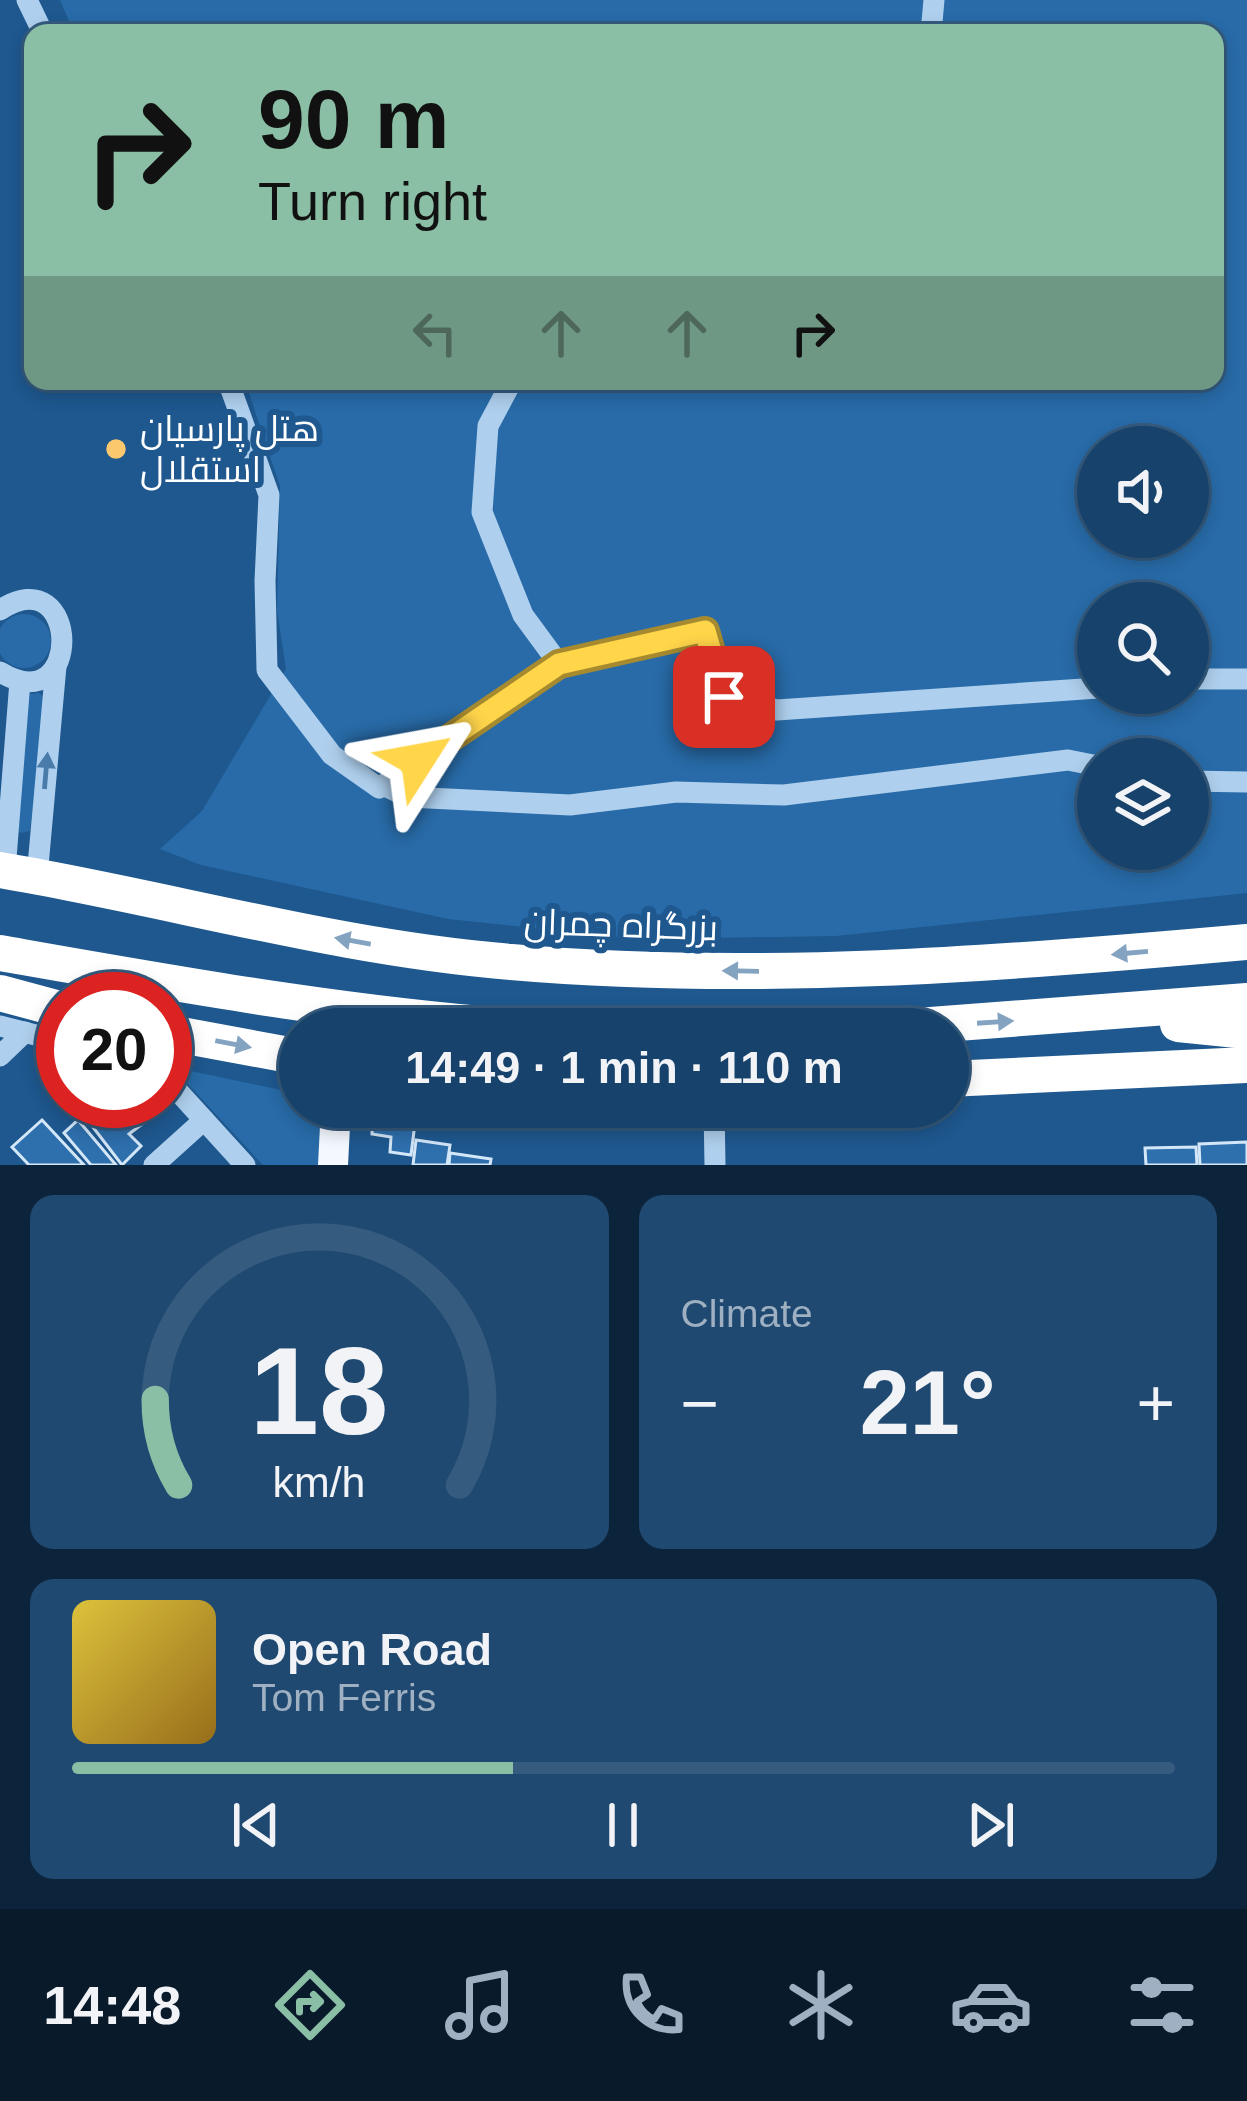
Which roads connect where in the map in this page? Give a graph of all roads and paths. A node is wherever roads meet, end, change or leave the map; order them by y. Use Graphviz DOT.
graph roads {
  1 [pos="231,390"];
  2 [pos="507,390"];
  3 [pos="0,610"];
  4 [pos="559,664"];
  5 [pos="56,666"];
  6 [pos="10,676"];
  7 [pos="1209,679"];
  8 [pos="1247,679"];
  9 [pos="1077,689"];
  10 [pos="1077,762"];
  11 [pos="1209,782"];
  12 [pos="1247,782"];
  13 [pos="383,785"];
  14 [pos="14,873"];
  15 [pos="1247,943"];
  16 [pos="0,953"];
  17 [pos="0,993"];
  18 [pos="1247,1000"];
  19 [pos="36,1003"];
  20 [pos="343,1008"];
  21 [pos="1090,1016"];
  22 [pos="969,1023"];
  23 [pos="0,1026"];
  24 [pos="1247,1031"];
  25 [pos="25,1032"];
  26 [pos="36,1035"];
  27 [pos="192,1037"];
  28 [pos="279,1053"];
  29 [pos="0,1055"];
  30 [pos="1247,1065"];
  31 [pos="969,1078"];
  32 [pos="192,1107"];
  33 [pos="204,1120"];
  34 [pos="335,1128"];
  35 [pos="714,1128"];
  36 [pos="154,1165"];
  37 [pos="245,1165"];
  38 [pos="333,1165"];
  39 [pos="715,1165"];
  1 -- 13 [label="street"];
  2 -- 4 [label="street"];
  3 -- 5 [label="street"];
  4 -- 9 [label="street"];
  4 -- 13 [label="street"];
  5 -- 6 [label="street"];
  14 -- 5 [label="street, one-way"];
  6 -- 14 [label="street"];
  7 -- 8 [label="street"];
  10 -- 13 [label="street"];
  11 -- 12 [label="street"];
  15 -- 14 [label="highway, بزرگراه چمران, one-way"];
  16 -- 20 [label="highway"];
  17 -- 19 [label="highway"];
  18 -- 21 [label="highway"];
  22 -- 21 [label="highway, one-way"];
  21 -- 24 [label="highway"];
  23 -- 25 [label="street"];
  25 -- 26 [label="street"];
  25 -- 29 [label="street"];
  27 -- 28 [label="highway, one-way"];
  30 -- 31 [label="highway"];
  32 -- 33 [label="street"];
  33 -- 36 [label="street"];
  33 -- 37 [label="street"];
  34 -- 38 [label="main road"];
  35 -- 39 [label="street"];
}
